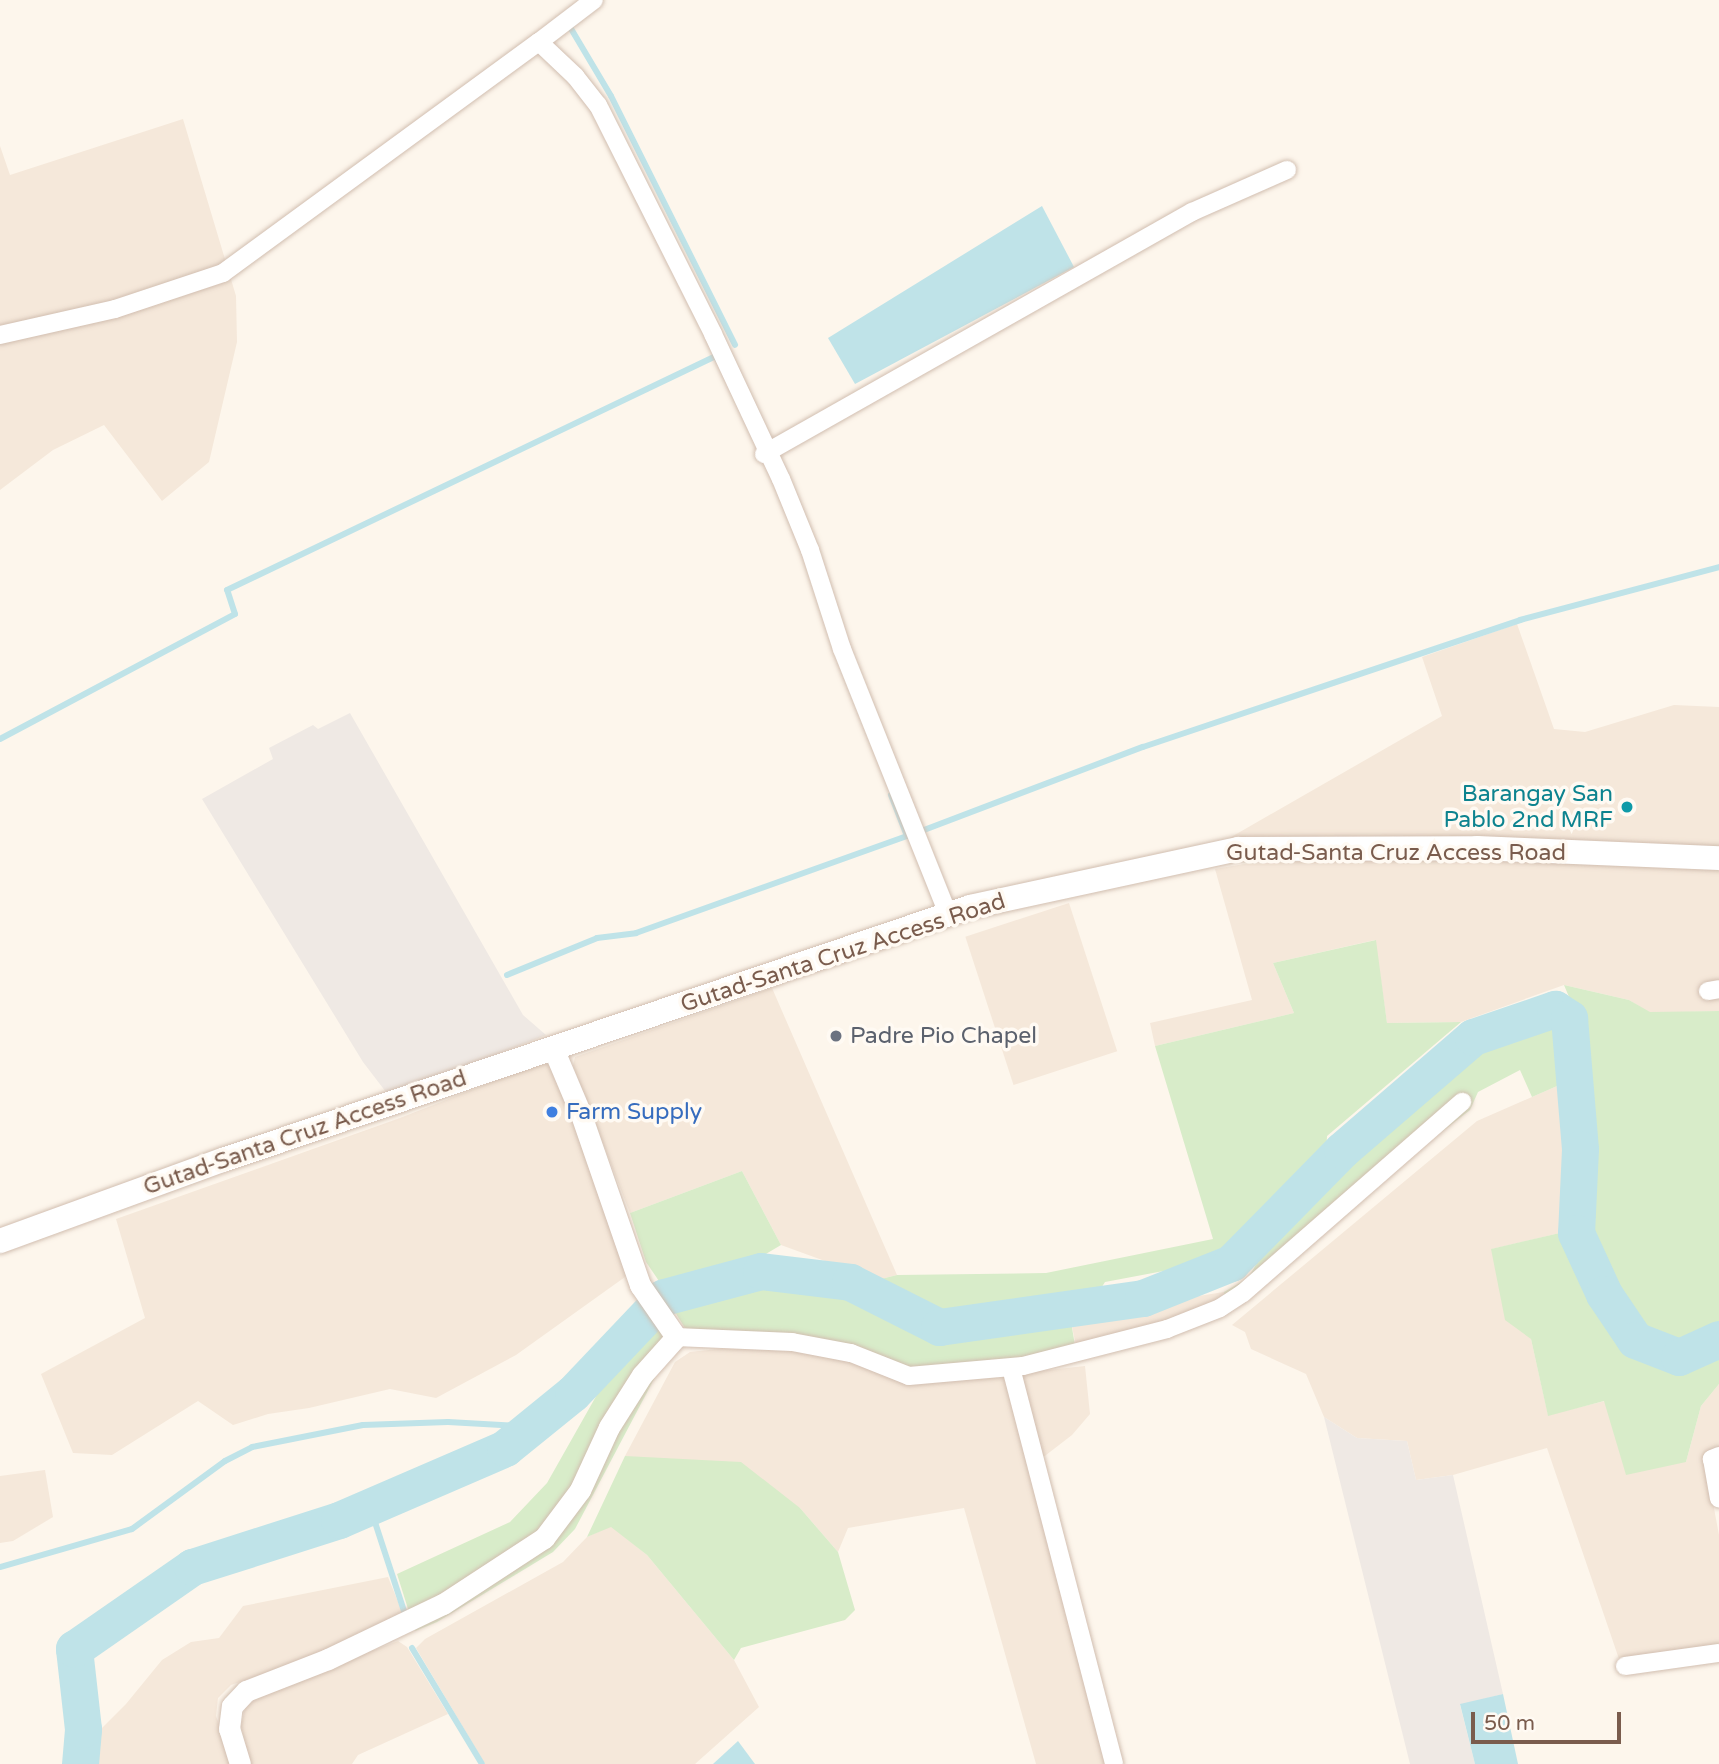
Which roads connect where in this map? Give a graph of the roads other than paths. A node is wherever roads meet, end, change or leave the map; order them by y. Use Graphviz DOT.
graph roads {
  1 [pos="594,0"];
  2 [pos="539,42"];
  3 [pos="1287,170"];
  4 [pos="0,334"];
  5 [pos="766,453"];
  6 [pos="1719,858"];
  7 [pos="948,914"];
  8 [pos="553,1048"];
  9 [pos="1461,1102"];
  10 [pos="0,1241"];
  11 [pos="676,1337"];
  12 [pos="1011,1368"];
  13 [pos="1719,1456"];
  14 [pos="1719,1498"];
  15 [pos="1719,1653"];
  16 [pos="1625,1667"];
  17 [pos="240,1764"];
  18 [pos="1114,1764"];
  1 -- 2 [label="street"];
  2 -- 4 [label="street"];
  2 -- 5 [label="street"];
  3 -- 5 [label="street"];
  5 -- 7 [label="street"];
  6 -- 7 [label="main road, Gutad-Santa Cruz Access Road"];
  7 -- 8 [label="main road, Gutad-Santa Cruz Access Road"];
  8 -- 10 [label="main road, Gutad-Santa Cruz Access Road"];
  8 -- 11 [label="street"];
  9 -- 12 [label="street"];
  11 -- 12 [label="street"];
  11 -- 17 [label="street"];
  12 -- 18 [label="street"];
  13 -- 14 [label="street"];
  15 -- 16 [label="street"];
}
